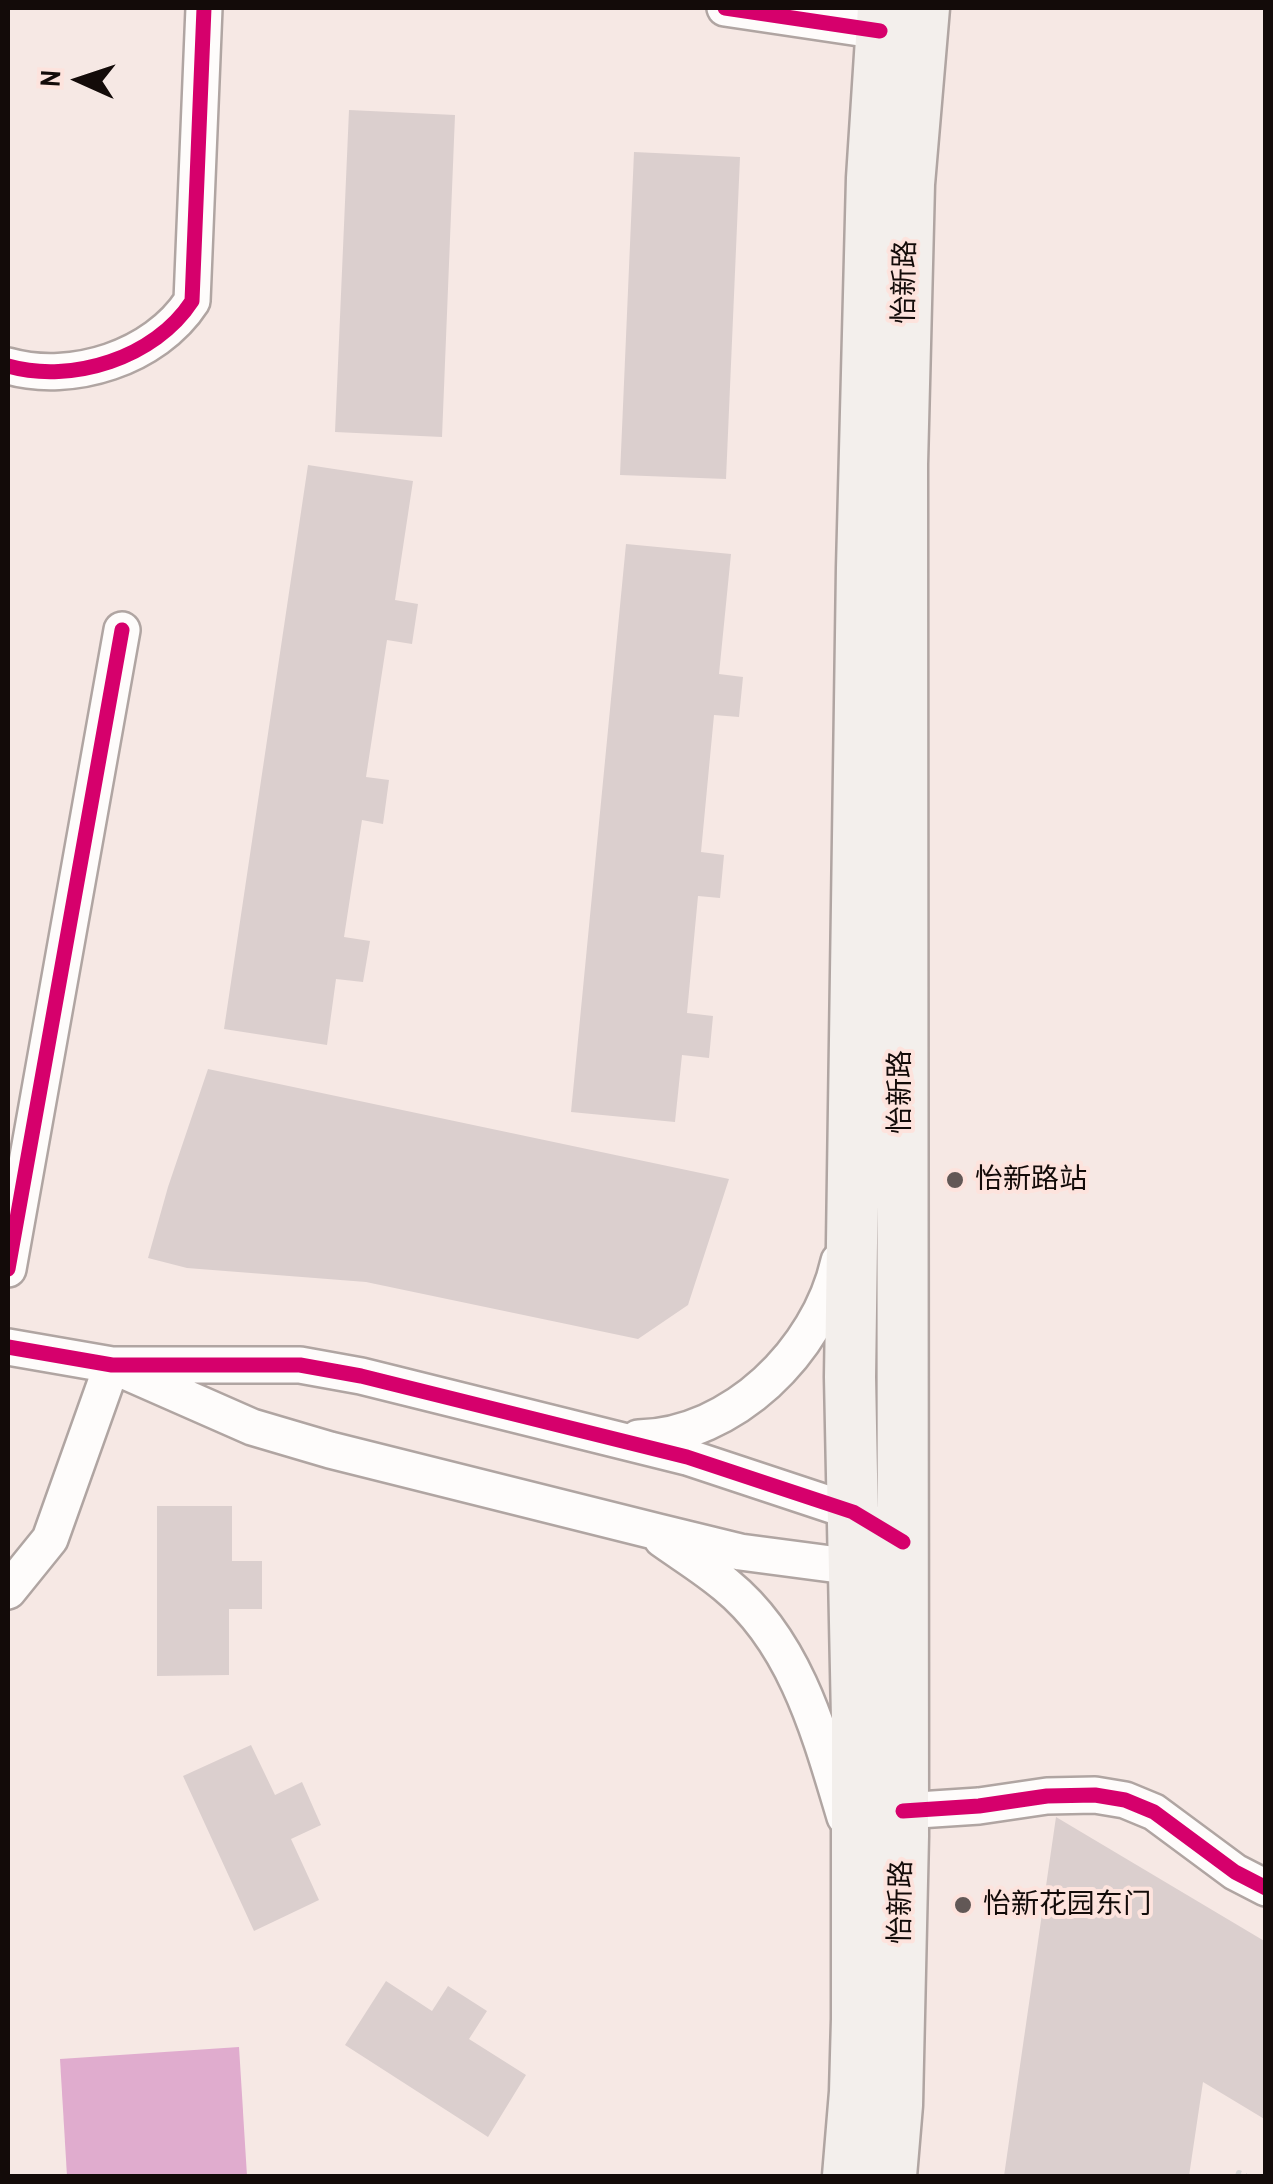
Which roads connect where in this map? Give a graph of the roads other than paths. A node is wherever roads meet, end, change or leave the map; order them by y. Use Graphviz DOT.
graph roads {
  1 [pos="204,8"];
  2 [pos="725,8"];
  3 [pos="924,8"];
  4 [pos="882,19"];
  5 [pos="8,366"];
  6 [pos="122,630"];
  7 [pos="853,1201"];
  8 [pos="8,1269"];
  9 [pos="8,1347"];
  10 [pos="112,1365"];
  11 [pos="901,1374"];
  12 [pos="850,1376"];
  13 [pos="613,1438"];
  14 [pos="853,1512"];
  15 [pos="650,1530"];
  16 [pos="903,1542"];
  17 [pos="854,1568"];
  18 [pos="8,1591"];
  19 [pos="903,1811"];
  20 [pos="856,1855"];
  21 [pos="1266,1888"];
  22 [pos="848,2176"];
  23 [pos="891,2176"];
  1 -- 5 [label="street"];
  2 -- 4 [label="street"];
  3 -- 11 [label="main road, 怡新路"];
  4 -- 7 [label="main road, 怡新路"];
  6 -- 8 [label="street"];
  7 -- 12 [label="main road, 怡新路"];
  7 -- 13 [label="street"];
  9 -- 10 [label="street"];
  10 -- 13 [label="street"];
  10 -- 15 [label="street"];
  10 -- 18 [label="street"];
  11 -- 12 [label="main road"];
  11 -- 16 [label="main road, 怡新路"];
  12 -- 14 [label="main road, 怡新路"];
  13 -- 14 [label="street"];
  14 -- 16 [label="street"];
  14 -- 17 [label="main road, 怡新路"];
  15 -- 17 [label="street"];
  15 -- 20 [label="street"];
  16 -- 17 [label="street"];
  16 -- 19 [label="main road, 怡新路"];
  17 -- 20 [label="main road, 怡新路"];
  19 -- 21 [label="street"];
  19 -- 23 [label="main road, 怡新路"];
  20 -- 22 [label="main road, 怡新路"];
}
